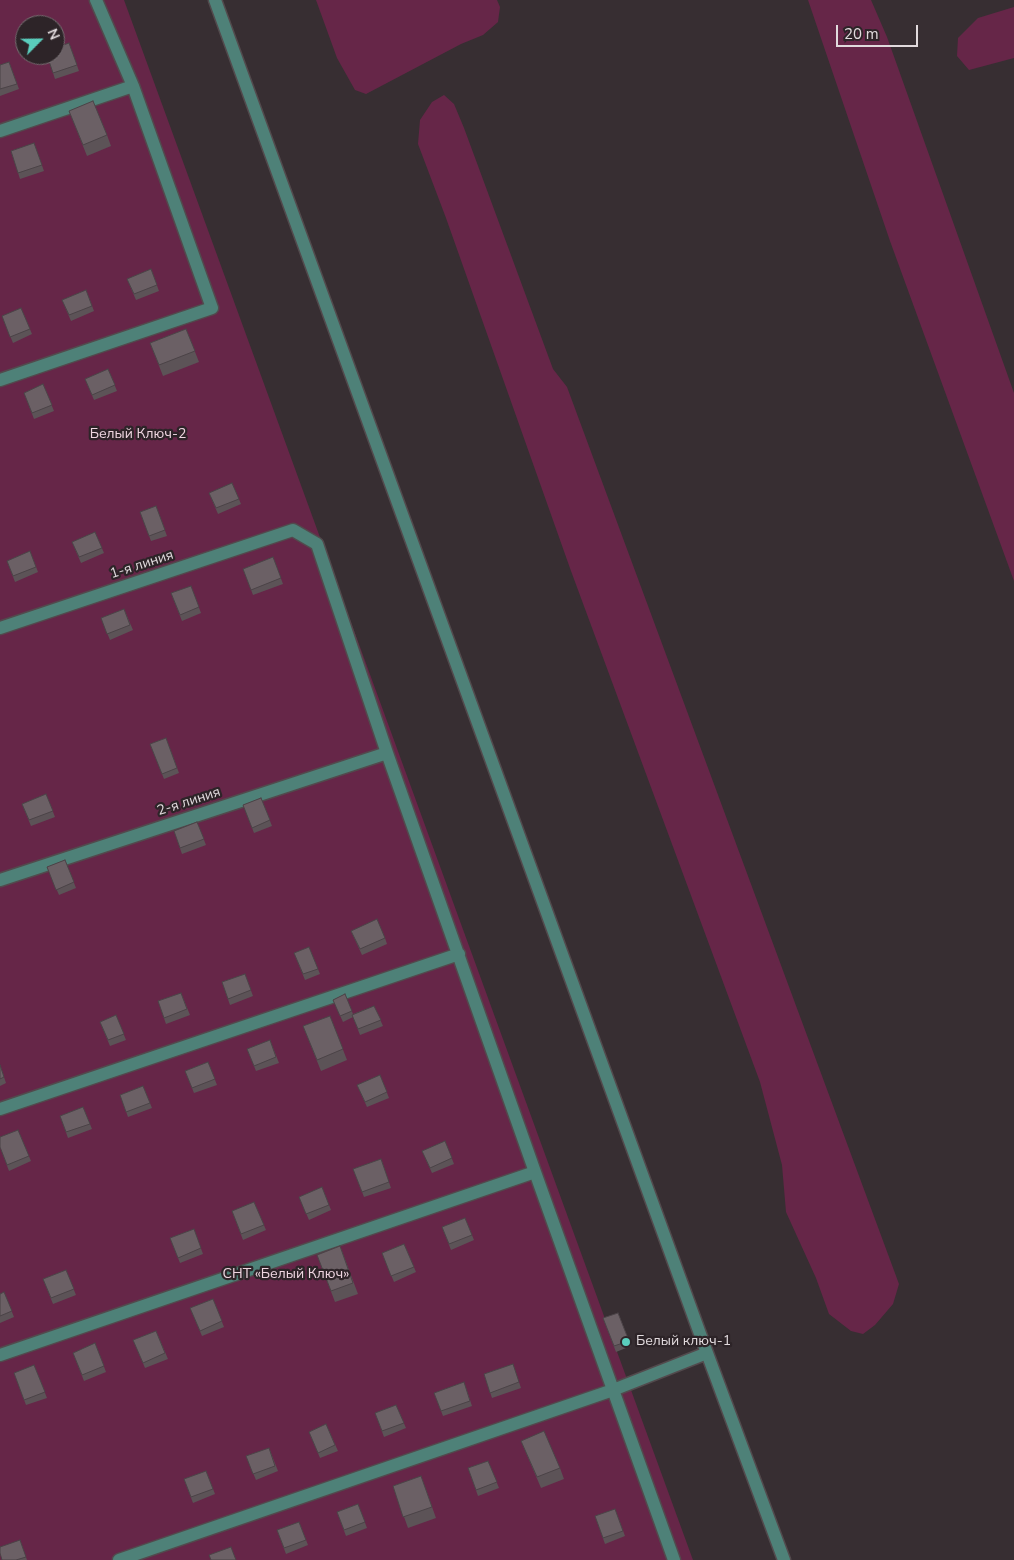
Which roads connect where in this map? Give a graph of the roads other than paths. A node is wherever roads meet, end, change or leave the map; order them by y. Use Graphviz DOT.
graph roads {
  1 [pos="96,0"];
  2 [pos="215,0"];
  3 [pos="133,86"];
  4 [pos="0,131"];
  5 [pos="0,380"];
  6 [pos="0,628"];
  7 [pos="387,753"];
  8 [pos="0,880"];
  9 [pos="459,954"];
  10 [pos="0,1109"];
  11 [pos="535,1172"];
  12 [pos="707,1353"];
  13 [pos="0,1355"];
  14 [pos="613,1390"];
  15 [pos="118,1560"];
  16 [pos="674,1560"];
  17 [pos="784,1560"];
  1 -- 3 [label="street"];
  2 -- 12 [label="street"];
  3 -- 4 [label="street"];
  3 -- 5 [label="street"];
  6 -- 7 [label="street, 1-я линия"];
  7 -- 8 [label="street, 2-я линия"];
  7 -- 9 [label="street"];
  9 -- 10 [label="street"];
  9 -- 11 [label="street"];
  11 -- 13 [label="street"];
  11 -- 14 [label="street"];
  12 -- 14 [label="street"];
  12 -- 17 [label="street"];
  14 -- 15 [label="street"];
  14 -- 16 [label="street"];
}
